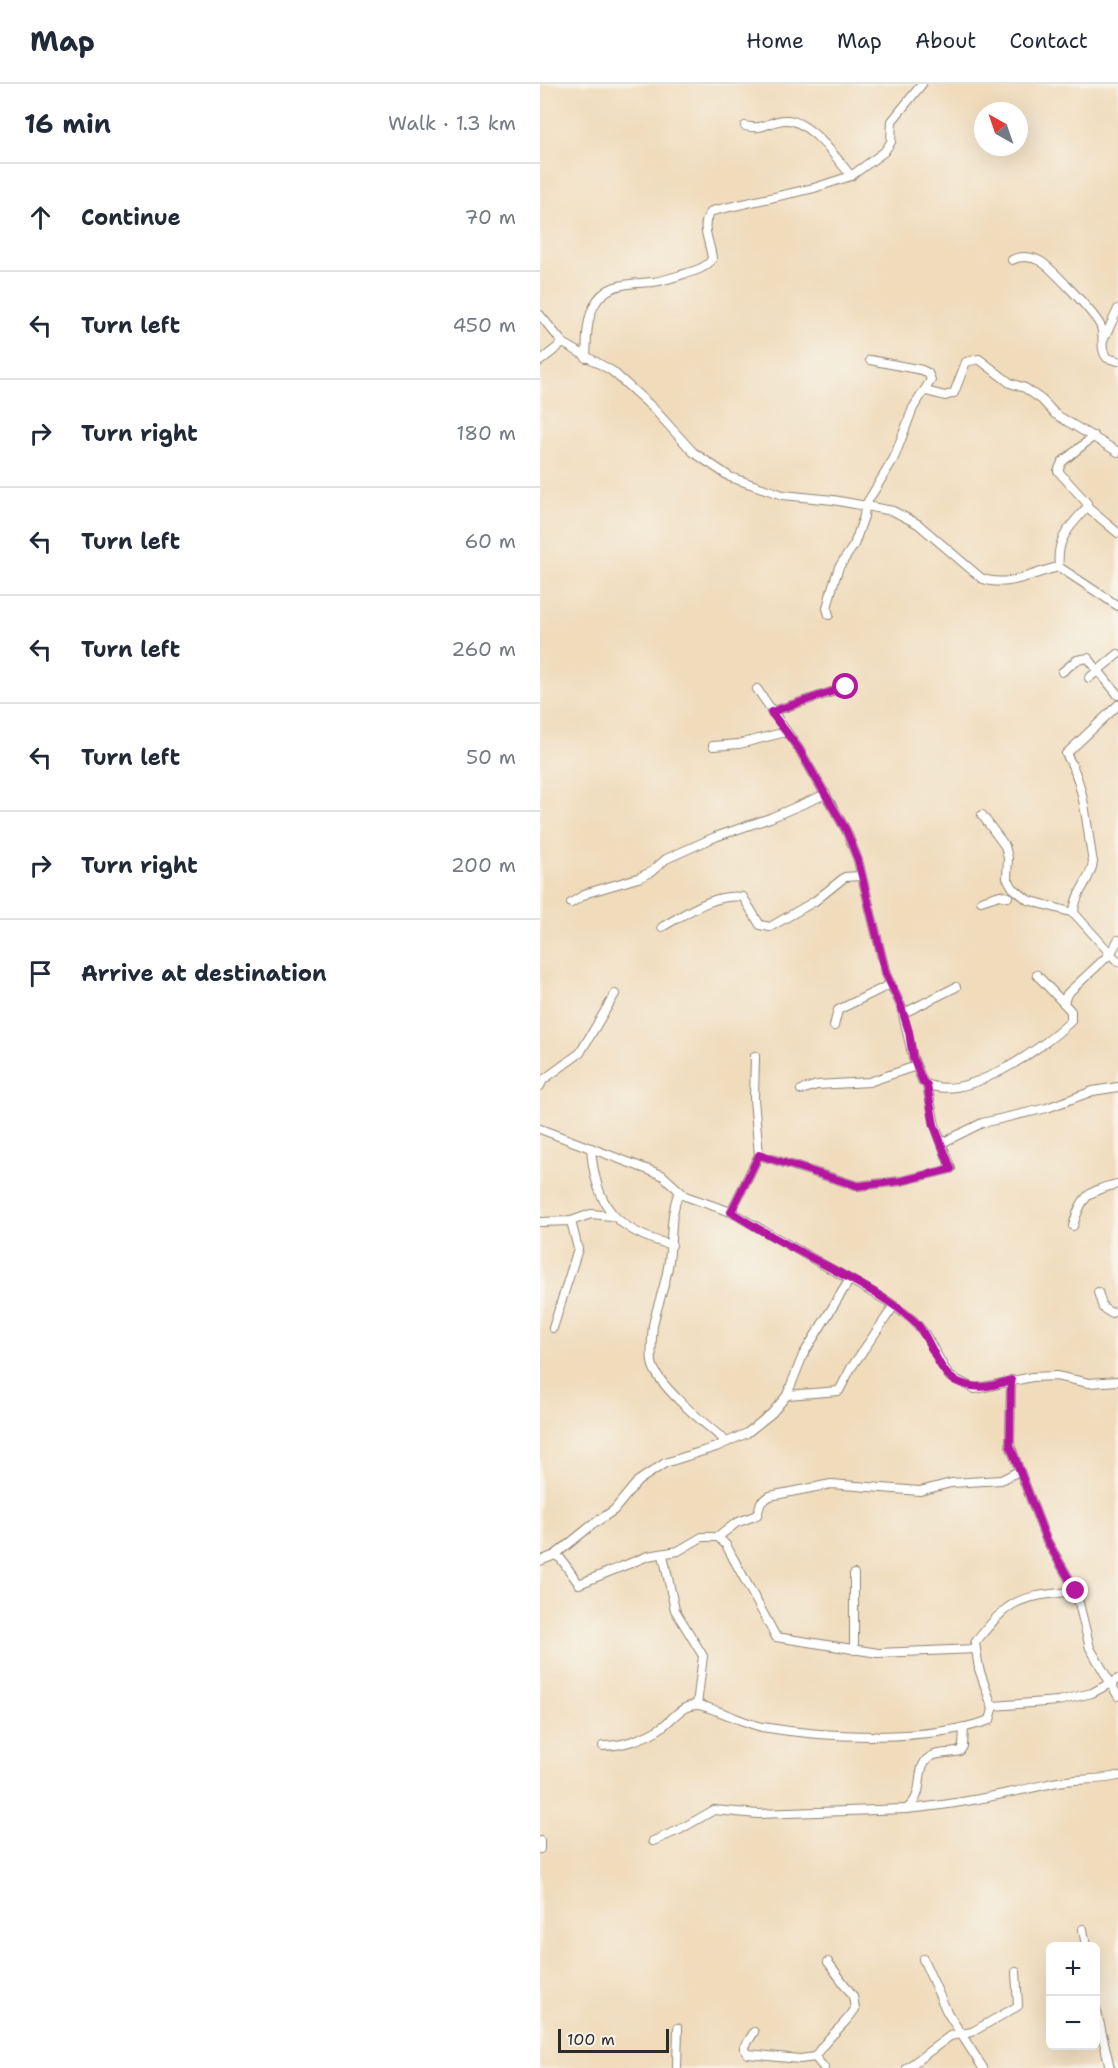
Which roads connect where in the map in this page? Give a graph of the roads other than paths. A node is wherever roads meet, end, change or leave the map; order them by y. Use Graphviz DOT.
graph roads {
  1 [pos="922,84"];
  2 [pos="745,126"];
  3 [pos="851,176"];
  4 [pos="1012,260"];
  5 [pos="1118,309"];
  6 [pos="540,315"];
  7 [pos="1103,343"];
  8 [pos="563,344"];
  9 [pos="586,358"];
  10 [pos="870,360"];
  11 [pos="540,361"];
  12 [pos="1118,361"];
  13 [pos="926,391"];
  14 [pos="1094,436"];
  15 [pos="1118,452"];
  16 [pos="865,506"];
  17 [pos="1087,507"];
  18 [pos="1118,533"];
  19 [pos="1059,567"];
  20 [pos="1118,606"];
  21 [pos="829,615"];
  22 [pos="1118,654"];
  23 [pos="1097,671"];
  24 [pos="1062,672"];
  25 [pos="1089,678"];
  26 [pos="846,687"];
  27 [pos="757,689"];
  28 [pos="1118,695"];
  29 [pos="1118,705"];
  30 [pos="771,712"];
  31 [pos="786,732"];
  32 [pos="713,746"];
  33 [pos="826,794"];
  34 [pos="982,814"];
  35 [pos="860,876"];
  36 [pos="1011,892"];
  37 [pos="981,901"];
  38 [pos="571,903"];
  39 [pos="1074,913"];
  40 [pos="662,927"];
  41 [pos="1118,940"];
  42 [pos="1111,952"];
  43 [pos="1118,962"];
  44 [pos="1037,975"];
  45 [pos="891,984"];
  46 [pos="956,987"];
  47 [pos="615,994"];
  48 [pos="1064,1002"];
  49 [pos="903,1013"];
  50 [pos="834,1026"];
  51 [pos="756,1056"];
  52 [pos="916,1066"];
  53 [pos="927,1085"];
  54 [pos="540,1086"];
  55 [pos="1118,1087"];
  56 [pos="801,1090"];
  57 [pos="540,1129"];
  58 [pos="942,1143"];
  59 [pos="591,1148"];
  60 [pos="759,1155"];
  61 [pos="1118,1184"];
  62 [pos="679,1191"];
  63 [pos="731,1212"];
  64 [pos="612,1216"];
  65 [pos="571,1221"];
  66 [pos="540,1222"];
  67 [pos="1073,1226"];
  68 [pos="672,1245"];
  69 [pos="850,1279"];
  70 [pos="1098,1292"];
  71 [pos="894,1306"];
  72 [pos="1118,1311"];
  73 [pos="553,1328"];
  74 [pos="1011,1380"];
  75 [pos="1118,1381"];
  76 [pos="787,1395"];
  77 [pos="727,1442"];
  78 [pos="1019,1471"];
  79 [pos="718,1537"];
  80 [pos="555,1555"];
  81 [pos="663,1556"];
  82 [pos="540,1561"];
  83 [pos="854,1574"];
  84 [pos="1076,1591"];
  85 [pos="976,1649"];
  86 [pos="854,1650"];
  87 [pos="1115,1681"];
  88 [pos="1118,1696"];
  89 [pos="697,1705"];
  90 [pos="993,1709"];
  91 [pos="964,1727"];
  92 [pos="603,1746"];
  93 [pos="1118,1776"];
  94 [pos="906,1809"];
  95 [pos="540,1841"];
  96 [pos="652,1841"];
  97 [pos="540,1849"];
  98 [pos="1083,1929"];
  99 [pos="1085,1942"];
  100 [pos="923,1959"];
  101 [pos="828,1962"];
  102 [pos="1016,1972"];
  103 [pos="678,2028"];
  104 [pos="1100,2028"];
  105 [pos="754,2032"];
  106 [pos="961,2035"];
  107 [pos="815,2057"];
  108 [pos="676,2068"];
  109 [pos="824,2068"];
  110 [pos="907,2068"];
  111 [pos="983,2068"];
  112 [pos="1110,2068"];
  1 -- 3 [label="street"];
  2 -- 3 [label="street"];
  3 -- 9 [label="street"];
  4 -- 7 [label="street"];
  5 -- 7 [label="street"];
  6 -- 8 [label="street"];
  7 -- 12 [label="street"];
  8 -- 9 [label="street"];
  8 -- 11 [label="street"];
  9 -- 16 [label="street"];
  10 -- 13 [label="street"];
  13 -- 14 [label="street"];
  13 -- 16 [label="street"];
  14 -- 15 [label="street"];
  14 -- 17 [label="street"];
  16 -- 19 [label="street"];
  16 -- 21 [label="street"];
  17 -- 18 [label="street"];
  17 -- 19 [label="street"];
  19 -- 20 [label="street"];
  22 -- 23 [label="street"];
  23 -- 24 [label="street"];
  23 -- 25 [label="street"];
  23 -- 28 [label="street"];
  26 -- 30 [label="street"];
  27 -- 30 [label="street"];
  29 -- 39 [label="street"];
  30 -- 31 [label="street"];
  31 -- 32 [label="street"];
  31 -- 33 [label="street"];
  33 -- 35 [label="street"];
  33 -- 38 [label="street"];
  34 -- 36 [label="street"];
  35 -- 40 [label="street"];
  35 -- 45 [label="street"];
  36 -- 37 [label="street"];
  36 -- 39 [label="street"];
  39 -- 42 [label="street"];
  41 -- 42 [label="street"];
  42 -- 43 [label="street"];
  42 -- 48 [label="street"];
  44 -- 48 [label="street"];
  45 -- 49 [label="street"];
  45 -- 50 [label="street"];
  46 -- 49 [label="street"];
  47 -- 54 [label="street"];
  48 -- 53 [label="street"];
  49 -- 52 [label="street"];
  51 -- 60 [label="street"];
  52 -- 53 [label="street"];
  52 -- 56 [label="street"];
  53 -- 58 [label="street"];
  55 -- 58 [label="street"];
  57 -- 59 [label="street"];
  58 -- 60 [label="street"];
  59 -- 62 [label="street"];
  59 -- 64 [label="street"];
  60 -- 63 [label="street"];
  61 -- 67 [label="street"];
  62 -- 63 [label="street"];
  62 -- 68 [label="street"];
  63 -- 69 [label="street"];
  64 -- 65 [label="street"];
  64 -- 68 [label="street"];
  65 -- 66 [label="street"];
  65 -- 73 [label="street"];
  68 -- 77 [label="street"];
  69 -- 71 [label="street"];
  69 -- 76 [label="street"];
  70 -- 72 [label="street"];
  71 -- 74 [label="street"];
  71 -- 76 [label="street"];
  74 -- 75 [label="street"];
  74 -- 78 [label="street"];
  76 -- 77 [label="street"];
  77 -- 80 [label="street"];
  78 -- 79 [label="street"];
  78 -- 84 [label="street"];
  79 -- 81 [label="street"];
  79 -- 86 [label="street"];
  80 -- 81 [label="street"];
  80 -- 82 [label="street"];
  81 -- 89 [label="street"];
  83 -- 86 [label="street"];
  84 -- 85 [label="street"];
  84 -- 87 [label="street"];
  85 -- 86 [label="street"];
  85 -- 90 [label="street"];
  87 -- 88 [label="street"];
  87 -- 90 [label="street"];
  89 -- 91 [label="street"];
  89 -- 92 [label="street"];
  90 -- 91 [label="street"];
  91 -- 94 [label="street"];
  93 -- 94 [label="street"];
  94 -- 96 [label="street"];
  95 -- 97 [label="street"];
  98 -- 99 [label="street"];
  100 -- 106 [label="street"];
  101 -- 107 [label="street"];
  102 -- 106 [label="street"];
  103 -- 108 [label="street"];
  104 -- 112 [label="street"];
  105 -- 107 [label="street"];
  106 -- 110 [label="street"];
  106 -- 111 [label="street"];
  107 -- 109 [label="street"];
}
